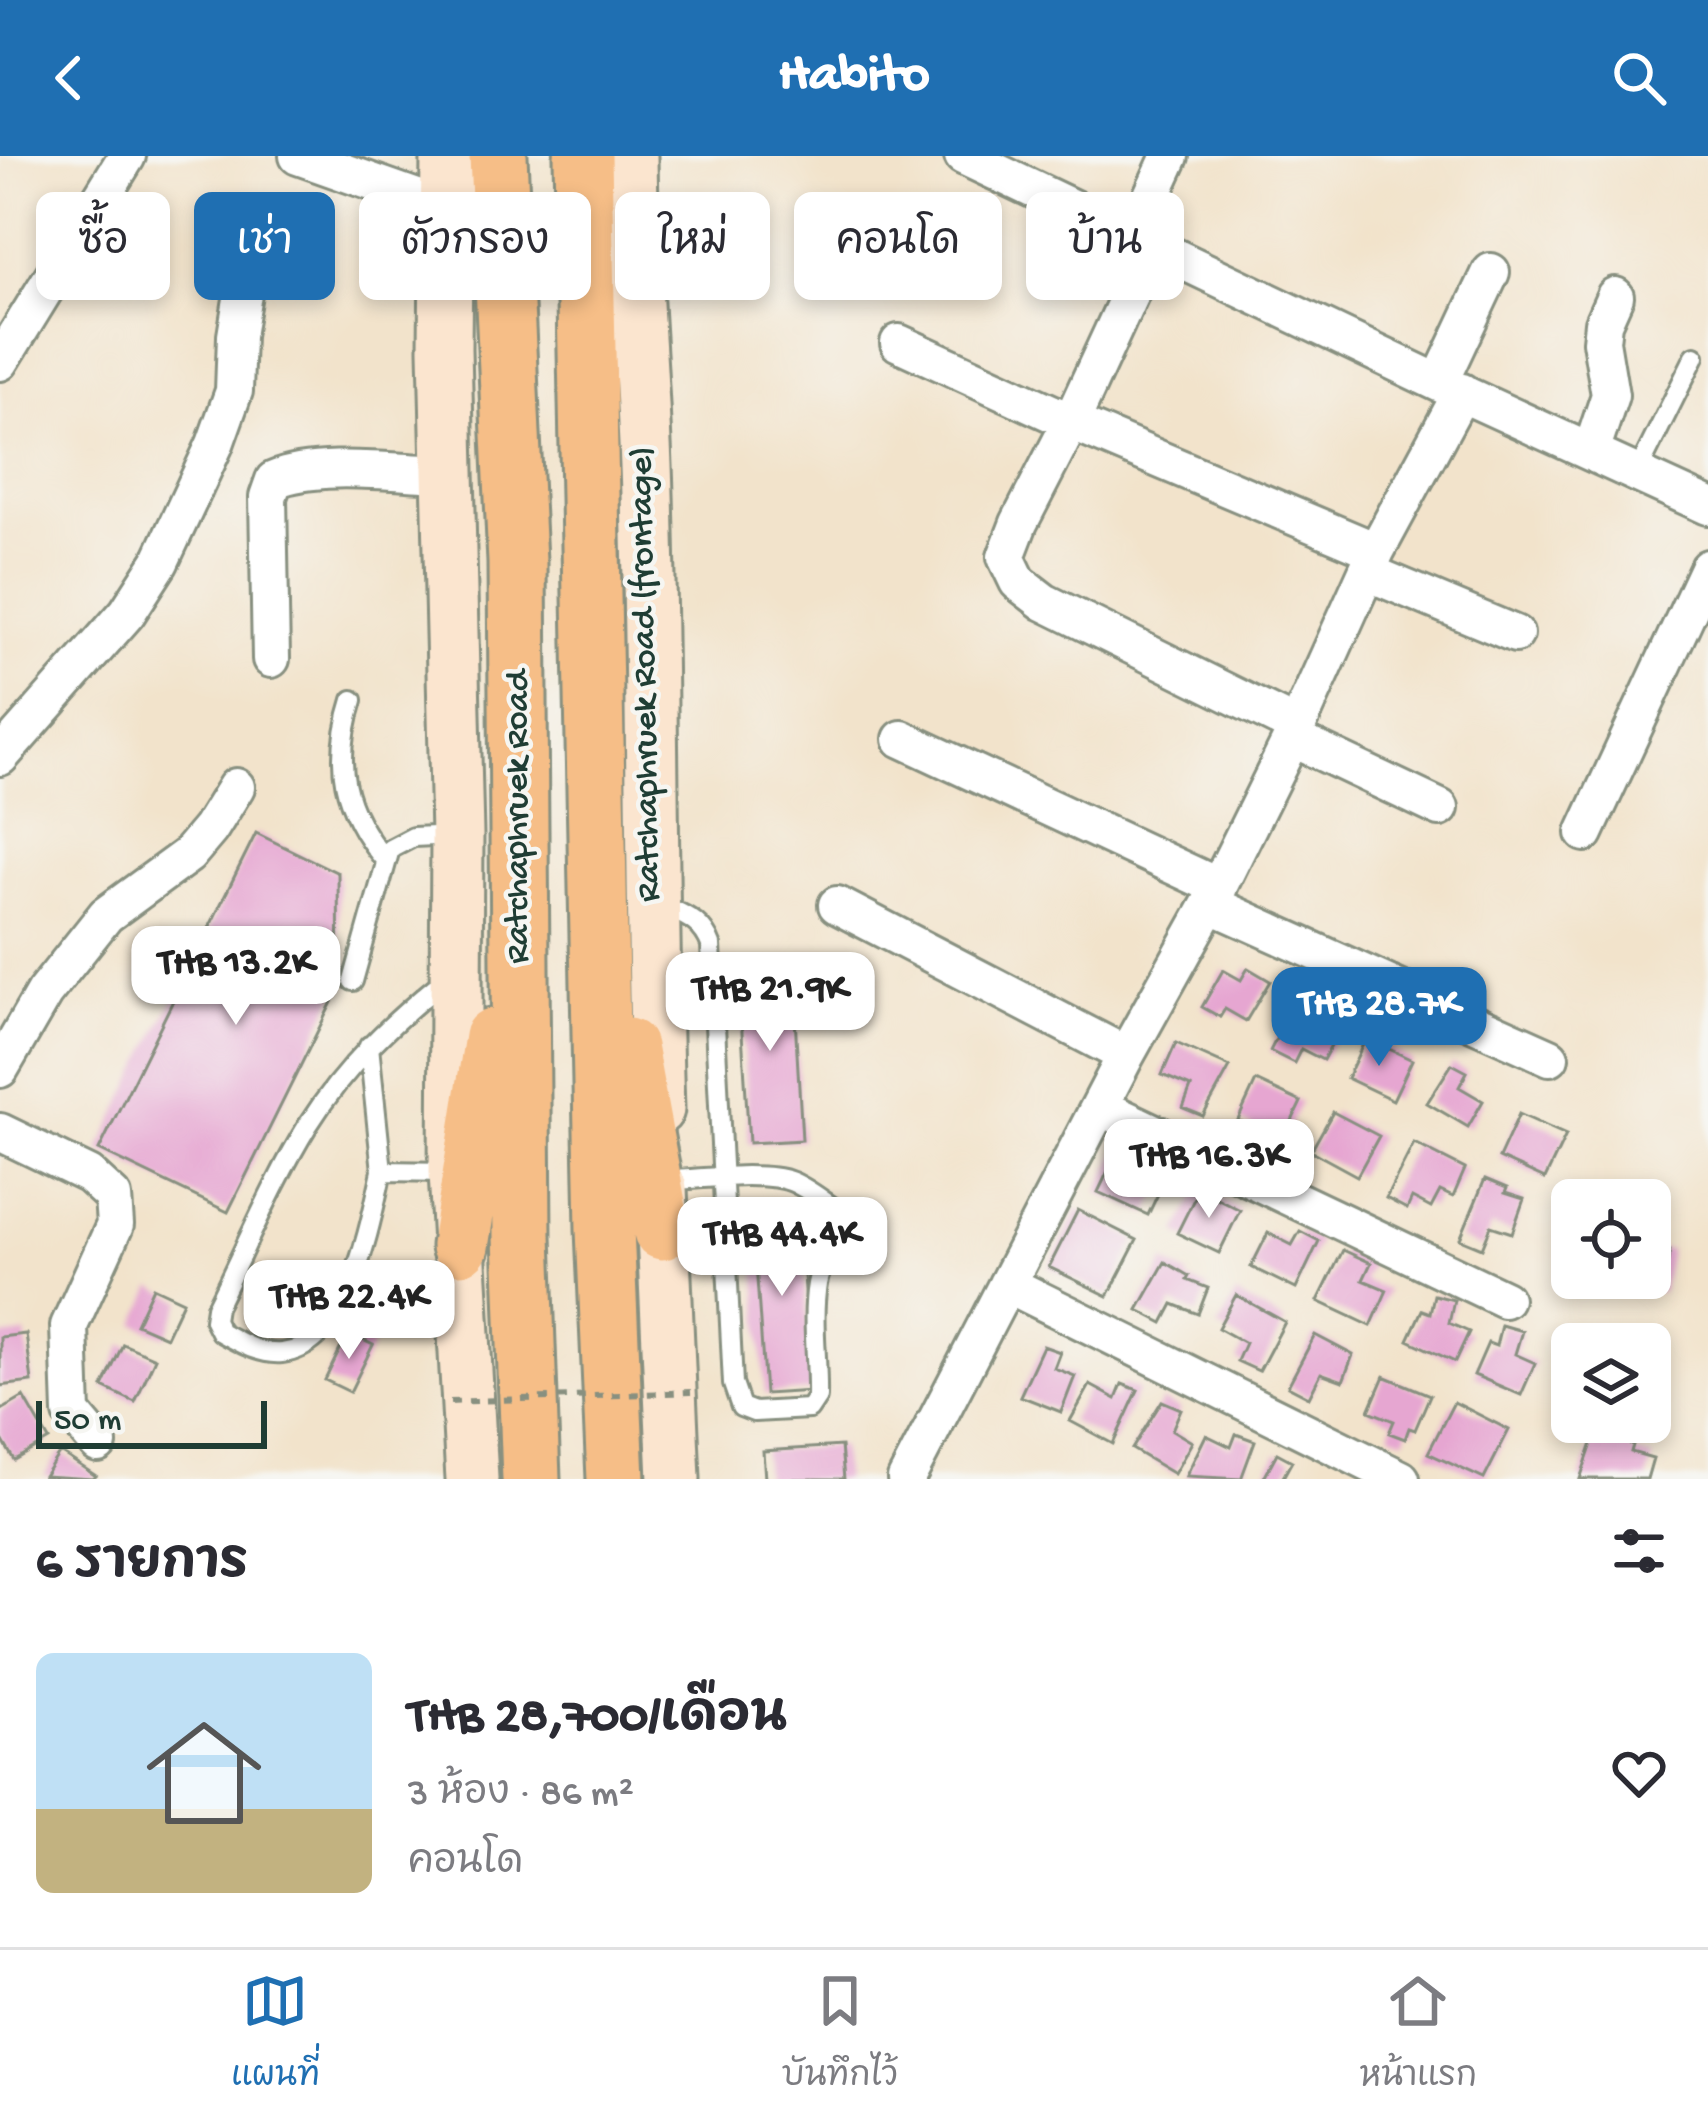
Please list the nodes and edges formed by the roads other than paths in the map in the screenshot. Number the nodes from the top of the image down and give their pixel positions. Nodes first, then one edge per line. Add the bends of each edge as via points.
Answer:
1 (127, 156) edge
2 (298, 156) edge
3 (447, 156) edge
4 (498, 156) edge
5 (583, 156) edge
6 (631, 156) edge
7 (662, 156) edge
8 (962, 156) edge
9 (1170, 156) edge
10 (418, 177) edge
11 (1040, 192) edge
12 (1158, 192) edge
13 (1184, 260) edge
14 (1491, 272) dead end
15 (1615, 296) dead end
16 (242, 300) edge
17 (1119, 300) edge
18 (899, 343) dead end
19 (446, 349) junction
20 (1695, 356) dead end
21 (0, 362) edge
22 (1450, 387) junction
23 (1071, 422) junction
24 (1591, 452) junction
25 (1637, 473) junction
26 (448, 474) junction
27 (647, 493) junction
28 (1708, 506) edge
29 (1372, 562) junction
30 (1708, 568) edge
31 (1515, 634) dead end
32 (271, 659) dead end
33 (353, 700) dead end
34 (1294, 733) junction
35 (902, 739) dead end
36 (0, 757) edge
37 (236, 787) dead end
38 (1441, 808) dead end
39 (1586, 833) dead end
40 (457, 835) junction
41 (385, 860) junction
42 (597, 871) junction
43 (519, 873) junction
44 (1214, 896) junction
45 (651, 899) junction
46 (837, 905) dead end
47 (455, 972) junction
48 (353, 981) dead end
49 (369, 1046) junction
50 (1126, 1055) junction
51 (1550, 1057) dead end
52 (0, 1069) edge
53 (1100, 1107) junction
54 (0, 1132) edge
55 (382, 1171) junction
56 (455, 1172) junction
57 (722, 1178) junction
58 (661, 1206) junction
59 (460, 1246) junction
60 (1006, 1284) junction
61 (1504, 1299) dead end
62 (98, 1444) dead end
63 (904, 1473) edge
64 (472, 1479) edge
65 (531, 1479) edge
66 (616, 1479) edge
67 (674, 1479) edge
68 (1401, 1479) edge

1 - 21 street
2 - 10 street
3 - 19 main road
4 - 43 main road, Ratchaphruek Road via 517,562
5 - 42 main road, Ratchaphruek Road
6 - 27 main road, Ratchaphruek Road (frontage)
7 - 27 main road via 664,259
8 - 11 street
9 - 12 street
10 - 19 main road
13 - 22 street
14 - 22 street
15 - 24 street via 1601,340 1610,395
16 - 36 street via 234,391 160,562 127,613
17 - 23 street
18 - 23 street
19 - 26 main road
20 - 25 lane
22 - 24 street
22 - 29 street
23 - 29 street
23 - 34 street via 1006,557 1018,582
24 - 25 street
25 - 28 street
26 - 32 street via 316,472 274,480
26 - 40 main road
27 - 45 main road, Ratchaphruek Road (frontage)
29 - 31 street
29 - 34 street
30 - 39 street
33 - 41 lane via 341,771 366,836
34 - 38 street
34 - 44 street
35 - 44 street
37 - 52 street via 188,855 106,915 44,993
40 - 41 lane via 413,837
40 - 47 main road
41 - 48 lane
42 - 58 main road
42 - 66 main road, Ratchaphruek Road
43 - 59 main road
43 - 65 main road, Ratchaphruek Road
44 - 50 street
44 - 51 street
45 - 57 lane via 695,921 711,945
45 - 58 main road, Ratchaphruek Road (frontage)
46 - 50 street
47 - 49 lane
47 - 56 main road
49 - 55 lane
49 - 55 lane via 309,1124 216,1307 220,1332 285,1353 317,1337 350,1287
50 - 53 street
53 - 60 street
53 - 61 street
54 - 62 street via 89,1175 112,1197 116,1225 69,1326 72,1413
55 - 56 lane
56 - 59 main road
57 - 57 lane via 793,1181 840,1212 820,1265 817,1397 809,1409 754,1412 736,1395
57 - 58 lane
58 - 67 main road, Ratchaphruek Road (frontage)
59 - 64 main road
60 - 63 street
60 - 68 street

